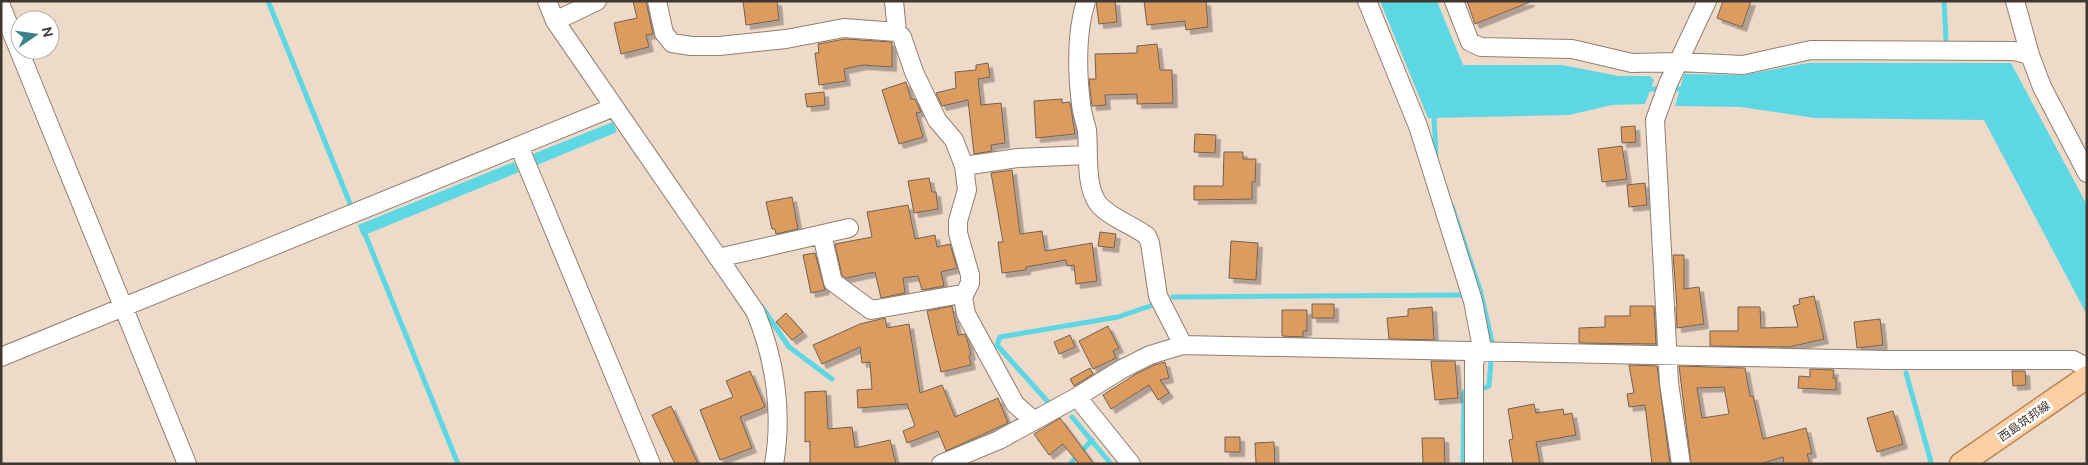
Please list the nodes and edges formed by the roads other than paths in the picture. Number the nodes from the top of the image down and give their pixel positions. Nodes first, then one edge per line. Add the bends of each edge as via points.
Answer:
1 (547, 1) edge
2 (597, 1) edge
3 (657, 1) edge
4 (894, 1) edge
5 (1086, 1) edge
6 (1367, 1) edge
7 (1454, 1) edge
8 (1707, 1) edge
9 (2015, 1) edge
10 (1, 6) edge
11 (556, 21) junction
12 (897, 32) junction
13 (2030, 55) junction
14 (1679, 62) junction
15 (614, 107) junction
16 (519, 146) junction
17 (1087, 155) junction
18 (964, 166) junction
19 (2087, 173) edge
20 (849, 228) dead end
21 (822, 235) junction
22 (718, 258) junction
23 (963, 297) junction
24 (123, 306) junction
25 (1183, 345) junction
26 (1478, 352) junction
27 (1668, 354) junction
28 (1, 357) edge
29 (2087, 367) edge
30 (2087, 377) edge
31 (1077, 397) junction
32 (1034, 421) junction
33 (187, 464) edge
34 (651, 464) edge
35 (774, 464) edge
36 (941, 464) edge
37 (1131, 464) edge
38 (1474, 464) edge
39 (1681, 464) edge
40 (1961, 464) edge

1 - 11 street
2 - 11 street
3 - 12 street via 664,33 672,43 691,46 776,40 844,28
4 - 12 street
5 - 17 street via 1080,32 1079,72
6 - 26 street via 1418,126 1464,266 1482,343
7 - 14 street via 1470,42 1481,47 1572,49 1632,63
8 - 14 street
9 - 13 street
10 - 24 street
11 - 15 street
12 - 18 street via 937,120 954,140
13 - 14 street via 2014,51 1811,50 1743,65
13 - 19 street via 2042,87
14 - 27 street via 1655,120
15 - 16 street
15 - 22 street
16 - 24 street
16 - 34 street
17 - 18 street via 1018,158
17 - 25 street via 1093,195 1098,204 1147,236 1158,296
18 - 23 street via 967,190 958,233 970,283
20 - 21 street
21 - 22 street
21 - 23 street via 833,282 871,310 956,295
22 - 35 street via 755,311 768,346 774,372 778,439
23 - 32 street via 966,314 1015,404
24 - 28 street
24 - 33 street
25 - 26 street
25 - 31 street via 1143,358
26 - 27 street
26 - 38 street via 1474,363
27 - 29 street via 1887,360 2073,360
27 - 39 street
30 - 40 main road, 西島筑邦線
31 - 32 street
31 - 37 street
32 - 36 street

